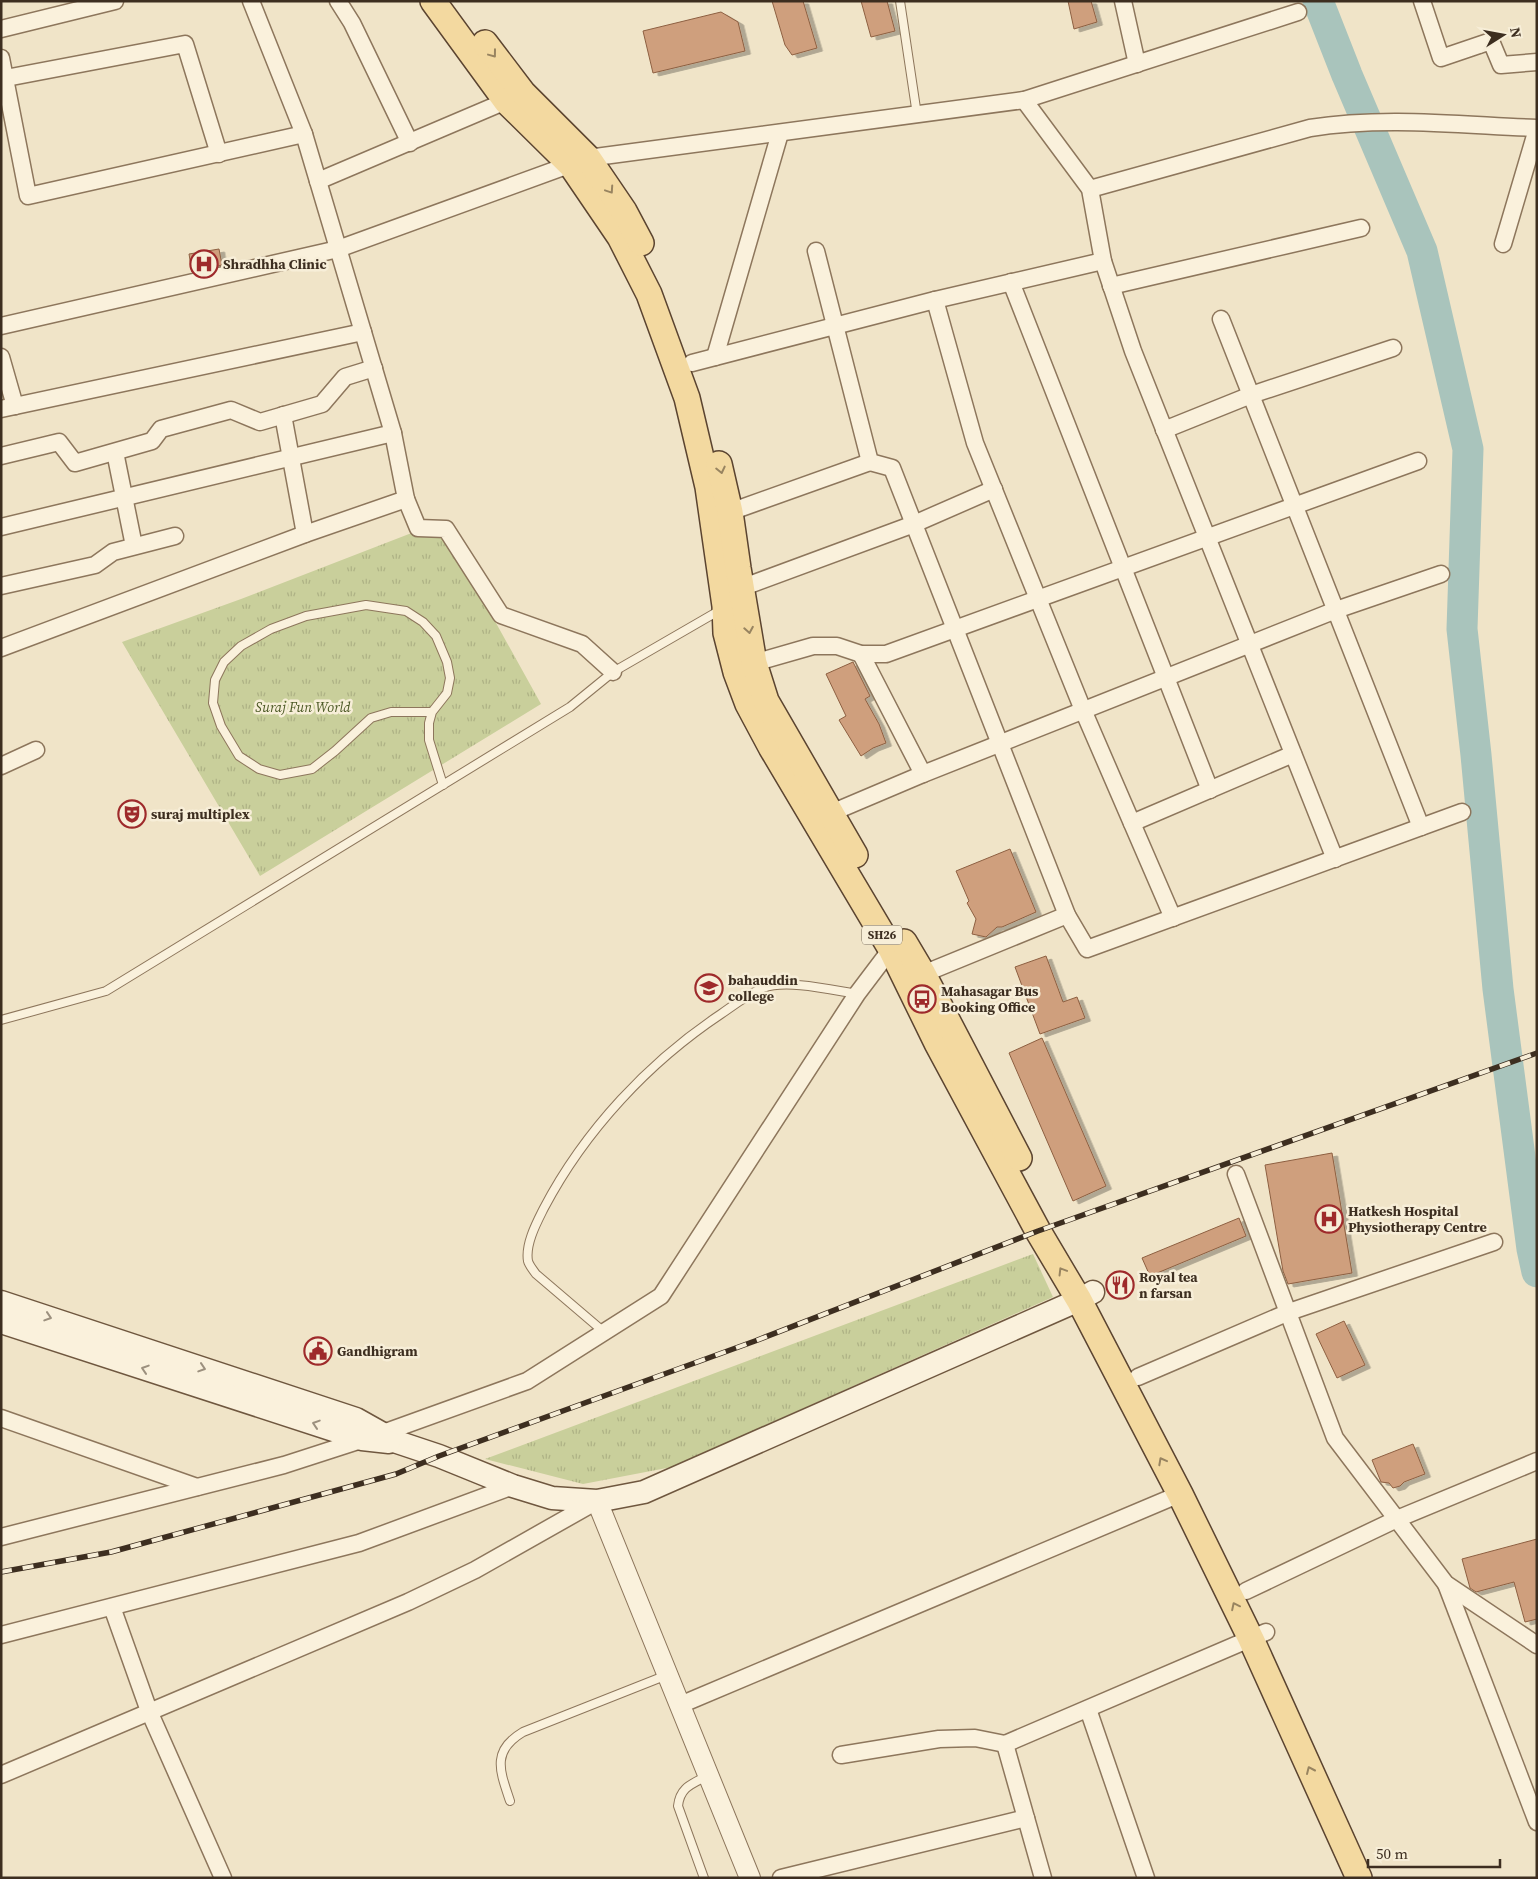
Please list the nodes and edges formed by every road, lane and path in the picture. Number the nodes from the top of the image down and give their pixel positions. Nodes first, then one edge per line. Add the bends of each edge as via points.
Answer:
1 (114, 1) edge
2 (251, 1) edge
3 (338, 1) edge
4 (433, 1) edge
5 (453, 1) edge
6 (900, 1) edge
7 (1123, 1) edge
8 (1422, 1) edge
9 (1298, 12) dead end
10 (1, 29) edge
11 (1, 58) edge
12 (1537, 62) edge
13 (1137, 64) junction
14 (3, 79) edge
15 (1024, 100) junction
16 (506, 101) junction
17 (917, 115) junction
18 (1537, 129) edge
19 (780, 133) junction
20 (304, 134) junction
21 (410, 143) junction
22 (219, 154) junction
23 (580, 162) junction
24 (318, 181) junction
25 (1090, 189) junction
26 (1361, 228) dead end
27 (1503, 244) dead end
28 (338, 249) junction
29 (816, 251) dead end
30 (1103, 261) junction
31 (1011, 282) junction
32 (1111, 286) junction
33 (935, 300) junction
34 (1222, 319) dead end
35 (1, 326) edge
36 (836, 327) junction
37 (363, 332) junction
38 (1393, 348) dead end
39 (1, 357) edge
40 (703, 360) junction
41 (374, 368) junction
42 (1251, 395) junction
43 (8, 407) edge
44 (283, 416) junction
45 (1164, 430) junction
46 (393, 433) junction
47 (115, 452) junction
48 (1, 456) edge
49 (291, 458) junction
50 (1418, 461) dead end
51 (870, 462) junction
52 (994, 489) junction
53 (124, 498) junction
54 (406, 499) junction
55 (1295, 506) junction
56 (730, 512) junction
57 (914, 524) junction
58 (1, 527) edge
59 (305, 534) junction
60 (174, 536) dead end
61 (1207, 538) junction
62 (134, 546) junction
63 (1123, 568) junction
64 (1441, 574) dead end
65 (1, 586) edge
66 (742, 588) junction
67 (1038, 598) junction
68 (726, 606) junction
69 (1336, 610) junction
70 (955, 629) junction
71 (1249, 645) junction
72 (1, 648) edge
73 (862, 654) junction
74 (754, 664) junction
75 (613, 672) junction
76 (1166, 678) junction
77 (1083, 710) junction
78 (432, 712) junction
79 (1000, 744) junction
80 (36, 750) dead end
81 (1293, 754) junction
82 (1, 766) edge
83 (923, 774) junction
84 (443, 785) junction
85 (1210, 790) junction
86 (1462, 812) dead end
87 (831, 813) junction
88 (1132, 823) junction
89 (1421, 827) junction
90 (1335, 858) junction
91 (1067, 915) junction
92 (1173, 918) junction
93 (890, 949) junction
94 (923, 974) junction
95 (857, 994) junction
96 (1, 1020) edge
97 (1236, 1174) dead end
98 (1494, 1242) dead end
99 (1086, 1296) junction
100 (1, 1302) edge
101 (1289, 1312) junction
102 (1, 1322) edge
103 (605, 1332) junction
104 (1138, 1377) junction
105 (1, 1418) edge
106 (381, 1438) junction
107 (1537, 1461) edge
108 (513, 1486) junction
109 (197, 1487) junction
110 (1180, 1494) junction
111 (597, 1501) junction
112 (1397, 1519) junction
113 (1, 1537) edge
114 (1446, 1584) junction
115 (1246, 1591) junction
116 (112, 1607) junction
117 (1, 1635) edge
118 (1258, 1635) junction
119 (1537, 1645) edge
120 (668, 1675) junction
121 (680, 1705) junction
122 (1088, 1709) junction
123 (150, 1712) junction
124 (1005, 1744) junction
125 (841, 1755) dead end
126 (1, 1775) edge
127 (709, 1775) junction
128 (510, 1801) dead end
129 (1026, 1818) junction
130 (1537, 1822) edge
131 (222, 1878) edge
132 (704, 1878) edge
133 (750, 1878) edge
134 (781, 1878) edge
135 (1043, 1878) edge
136 (1146, 1878) edge
137 (1360, 1878) edge
138 (1375, 1878) edge

1 - 10 street
2 - 20 street
3 - 21 street via 352,23
4 - 16 main road, SH26
5 -> 23 main road, SH26 via 523,94
6 - 17 lane
7 - 13 street
8 - 12 street via 1441,58 1490,41 1501,65
9 - 13 street
11 - 14 street
13 - 15 street
14 - 22 street via 185,44
14 - 22 street via 28,196
15 - 17 street
15 - 25 street
16 - 21 street
16 - 23 main road, SH26
17 - 19 street
18 - 25 street via 1397,122 1341,123 1310,128
18 - 27 street
19 - 23 street
19 - 40 street
20 - 22 street
20 - 24 street
21 - 24 street
23 - 28 street
23 -> 40 main road, SH26 via 624,211
23 - 68 main road, SH26 via 649,294 687,398 708,487
24 - 28 street
25 - 30 street
26 - 32 street
28 - 35 street
28 - 37 street
29 - 36 street
30 - 31 street
30 - 32 street
31 - 33 street
31 - 63 street
32 - 45 street
33 - 36 street
33 - 52 street via 975,443
34 - 42 street
36 - 40 street
36 - 51 street
37 - 41 street
37 - 43 street
38 - 42 street
39 - 43 street
40 -> 56 main road, SH26 via 711,426
41 - 44 street via 345,377 322,404
41 - 46 street
42 - 45 street
42 - 55 street
44 - 47 street via 260,422 231,410 161,429 152,441
44 - 49 street
45 - 61 street
46 - 49 street
46 - 54 street
47 - 48 street via 75,463 59,442
47 - 53 street
49 - 53 street
49 - 59 street
50 - 55 street
51 - 56 street
51 - 57 street via 892,468
52 - 57 street
52 - 67 street
53 - 58 street
53 - 62 street
54 - 59 street
54 - 75 street via 418,528 446,529 501,615 582,644
55 - 61 street
55 - 69 street
56 - 66 main road, SH26
57 - 66 street
57 - 70 street
59 - 72 street
60 - 62 street
61 - 63 street
61 - 71 street
62 - 65 street via 113,552 95,565
63 - 67 street
63 - 76 street
64 - 69 street
66 - 68 street
66 -> 74 main road, SH26
67 - 70 street
67 - 77 street
68 - 75 lane
68 - 93 main road, SH26 via 726,633 748,704
69 - 71 street
69 - 89 street
70 - 73 street via 886,654
70 - 79 street
71 - 76 street
71 - 81 street
73 - 74 street via 837,646 813,646
73 - 83 street
74 - 87 main road, SH26 via 766,701
75 - 84 lane via 570,707
76 - 77 street
76 - 85 street
77 - 79 street
77 - 88 street
78 - 78 lane via 390,712 371,718 312,769 280,775 259,769 239,756 213,703 215,680 224,662 241,646 271,629 306,616 346,608 386,607 406,611 436,636 450,678 447,693
78 - 84 lane via 428,723 429,740
79 - 83 street
79 - 91 street
80 - 82 street
81 - 85 street
81 - 90 street
83 - 87 street
84 - 96 lane via 106,991
85 - 88 street
86 - 89 street
87 - 94 main road, SH26
88 - 92 street
89 - 90 street
90 - 92 street
91 - 92 street via 1087,949
91 - 94 street
93 - 95 street
99 -> 93 main road, SH26 via 1038,1231
94 - 99 main road, SH26 via 1028,1175
95 - 103 street via 661,1296
95 - 103 lane via 791,985 764,988 692,1034 606,1116 557,1182 528,1246 528,1262 544,1283
97 - 101 street
98 - 101 street
99 - 104 main road, SH26
110 -> 99 main road, SH26
99 - 111 main road via 644,1492
100 -> 106 main road via 356,1419
101 - 104 street
101 - 112 street via 1335,1438
106 -> 102 main road
103 - 106 street via 527,1381
104 - 115 main road, SH26
105 - 109 street
106 - 108 main road via 439,1456
106 - 109 street
107 - 112 street
108 - 111 main road via 552,1498
108 - 116 street via 359,1543
109 - 113 street
118 -> 110 main road, SH26
110 - 121 street
111 - 120 street
111 - 123 street via 474,1570 408,1602
112 - 114 street
112 - 115 street
114 - 119 street
114 - 130 street
115 - 118 main road, SH26
116 - 117 street
116 - 123 street
118 - 122 street
137 -> 118 main road, SH26
118 - 138 main road, SH26 via 1329,1771
120 - 121 street
120 - 128 lane via 512,1739 503,1749 500,1761
121 - 127 street
122 - 124 street
122 - 136 street
123 - 126 street
123 - 131 street
124 - 125 street via 974,1738 939,1740
124 - 129 street
127 - 132 lane via 686,1788 679,1796 678,1806
127 - 133 street
129 - 134 street
129 - 135 street

